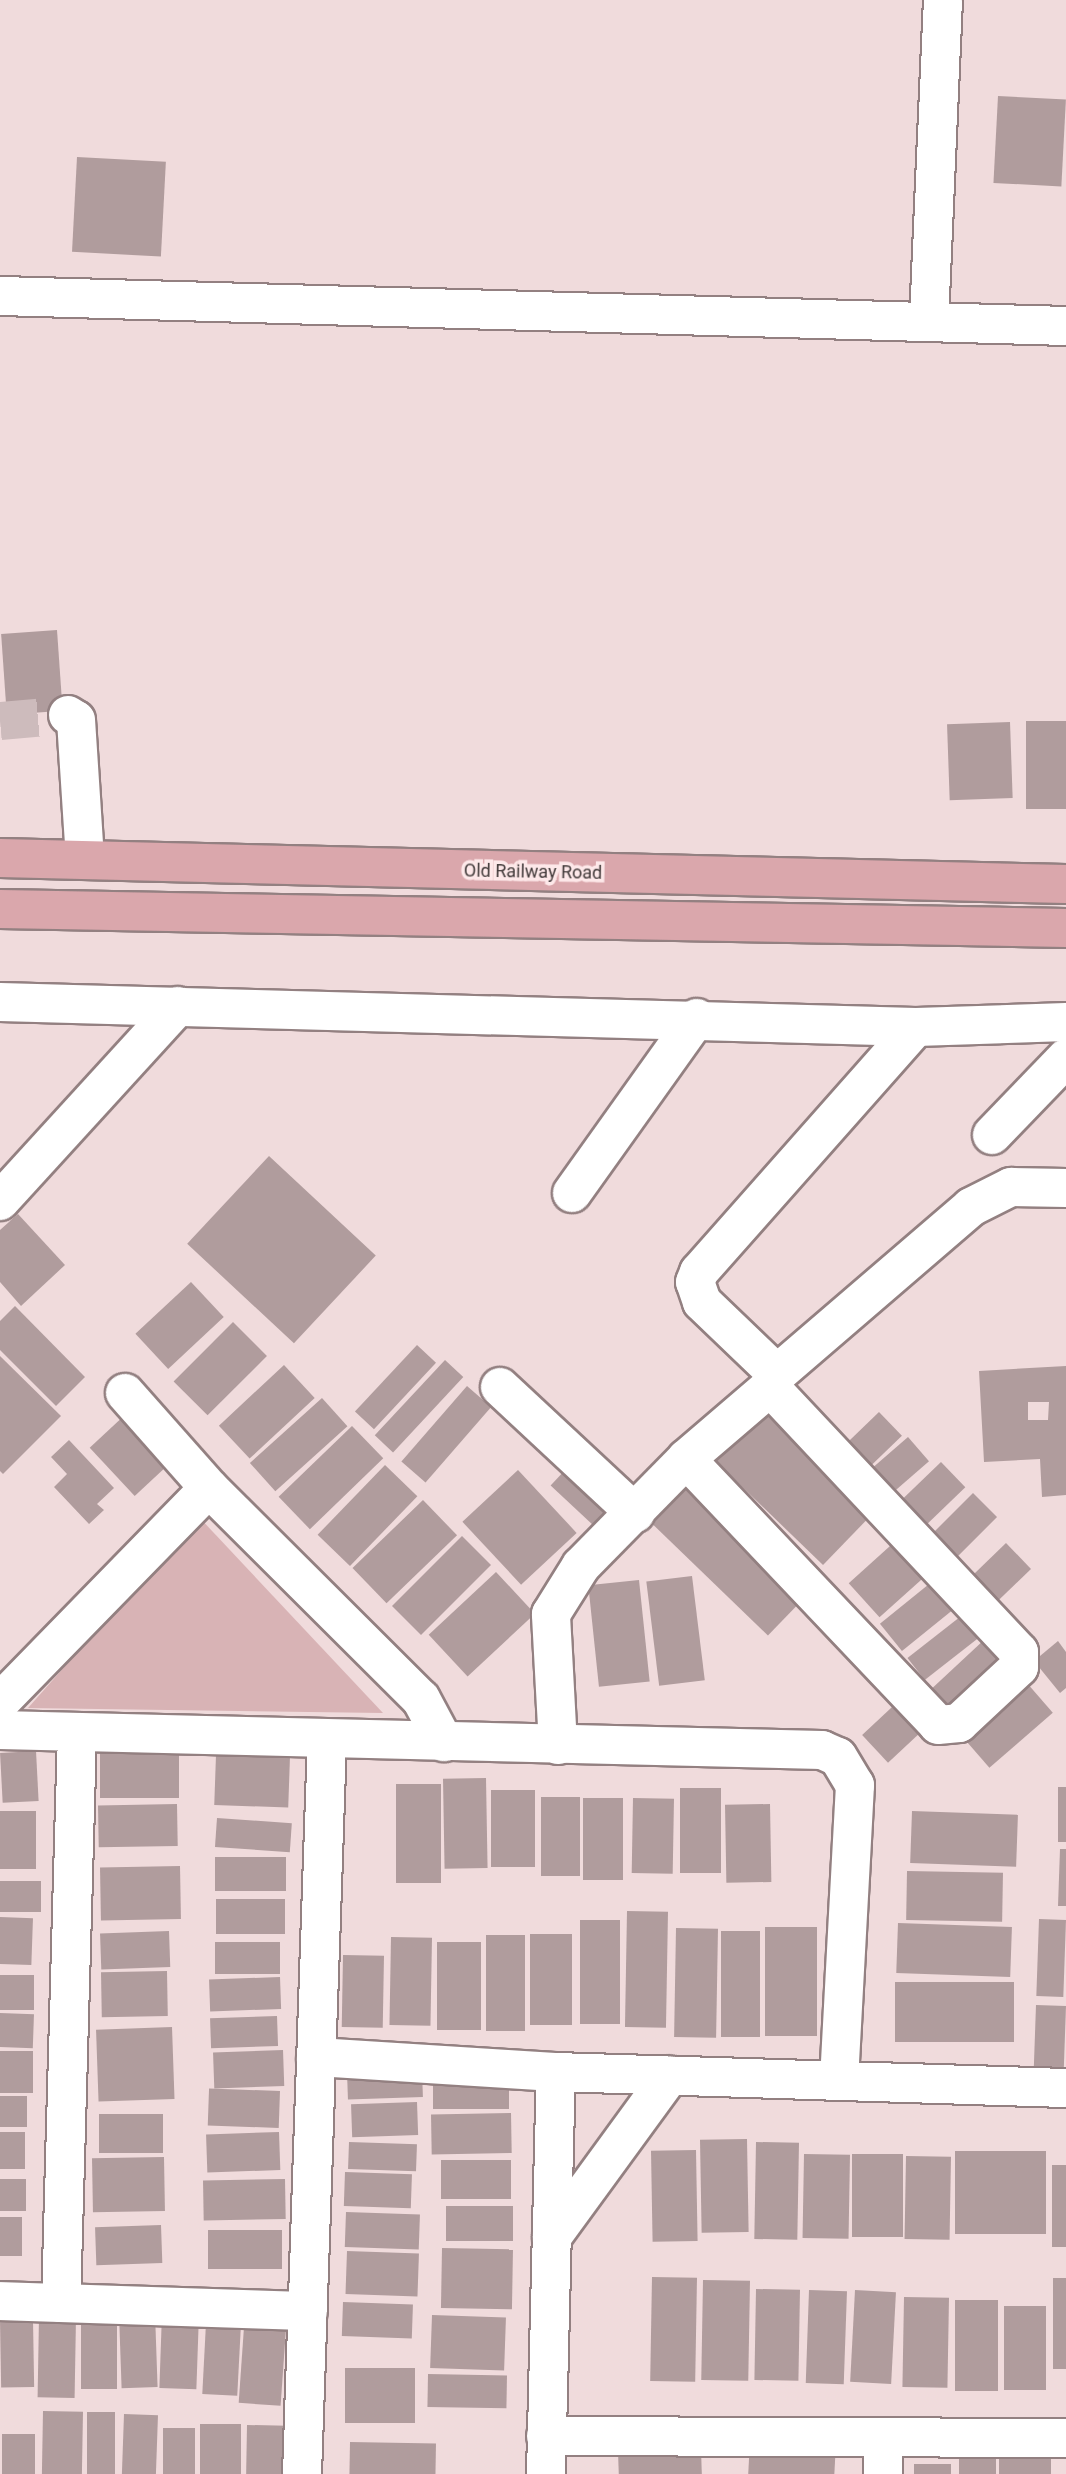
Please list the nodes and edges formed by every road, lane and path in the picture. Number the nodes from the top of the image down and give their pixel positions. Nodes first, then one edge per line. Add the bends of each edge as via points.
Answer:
1 (943, 0) edge
2 (0, 296) edge
3 (929, 320) junction
4 (1066, 326) edge
5 (68, 715) dead end
6 (0, 858) edge
7 (85, 860) junction
8 (1066, 884) edge
9 (0, 909) edge
10 (1066, 928) edge
11 (0, 1002) edge
12 (178, 1006) junction
13 (697, 1018) junction
14 (1066, 1022) edge
15 (916, 1027) junction
16 (1066, 1058) edge
17 (992, 1135) dead end
18 (1066, 1188) edge
19 (572, 1193) dead end
20 (0, 1201) edge
21 (774, 1381) junction
22 (500, 1387) dead end
23 (125, 1393) dead end
24 (686, 1459) junction
25 (209, 1488) junction
26 (635, 1513) junction
27 (0, 1702) edge
28 (0, 1730) edge
29 (77, 1732) junction
30 (327, 1739) junction
31 (444, 1742) junction
32 (558, 1745) junction
33 (316, 2057) junction
34 (556, 2072) junction
35 (670, 2075) junction
36 (839, 2080) junction
37 (1066, 2088) edge
38 (552, 2237) junction
39 (0, 2301) edge
40 (61, 2303) junction
41 (308, 2311) junction
42 (546, 2436) junction
43 (1066, 2438) edge
44 (883, 2456) edge
45 (302, 2474) edge
46 (546, 2474) edge

1 - 3 street
2 - 3 street
3 - 4 street
5 - 7 street via 76,720
6 - 7 main road, Old Railway Road
7 - 8 main road, Old Railway Road
9 - 10 main road
11 - 12 street
12 - 13 street
12 - 20 street
13 - 15 street
13 - 19 street
14 - 15 street
15 - 21 street via 699,1272 695,1282 702,1302
16 - 17 street
18 - 21 street via 1012,1187 971,1208
21 - 24 street
21 - 24 street via 1019,1652 1018,1667 959,1723 938,1725
22 - 26 street
23 - 25 street
24 - 26 street
25 - 27 street
25 - 31 street via 421,1699
26 - 32 street via 581,1566 551,1614
28 - 29 street
29 - 30 street
29 - 40 street
30 - 31 street
30 - 33 street
31 - 32 street
32 - 36 street via 822,1750 850,1770 855,1785
33 - 34 street
33 - 41 street
34 - 35 street
34 - 38 street
35 - 36 street
35 - 38 street via 599,2166
36 - 37 street
38 - 42 street
39 - 40 street
40 - 41 street
41 - 45 street
42 - 44 street
42 - 46 street
43 - 44 street

